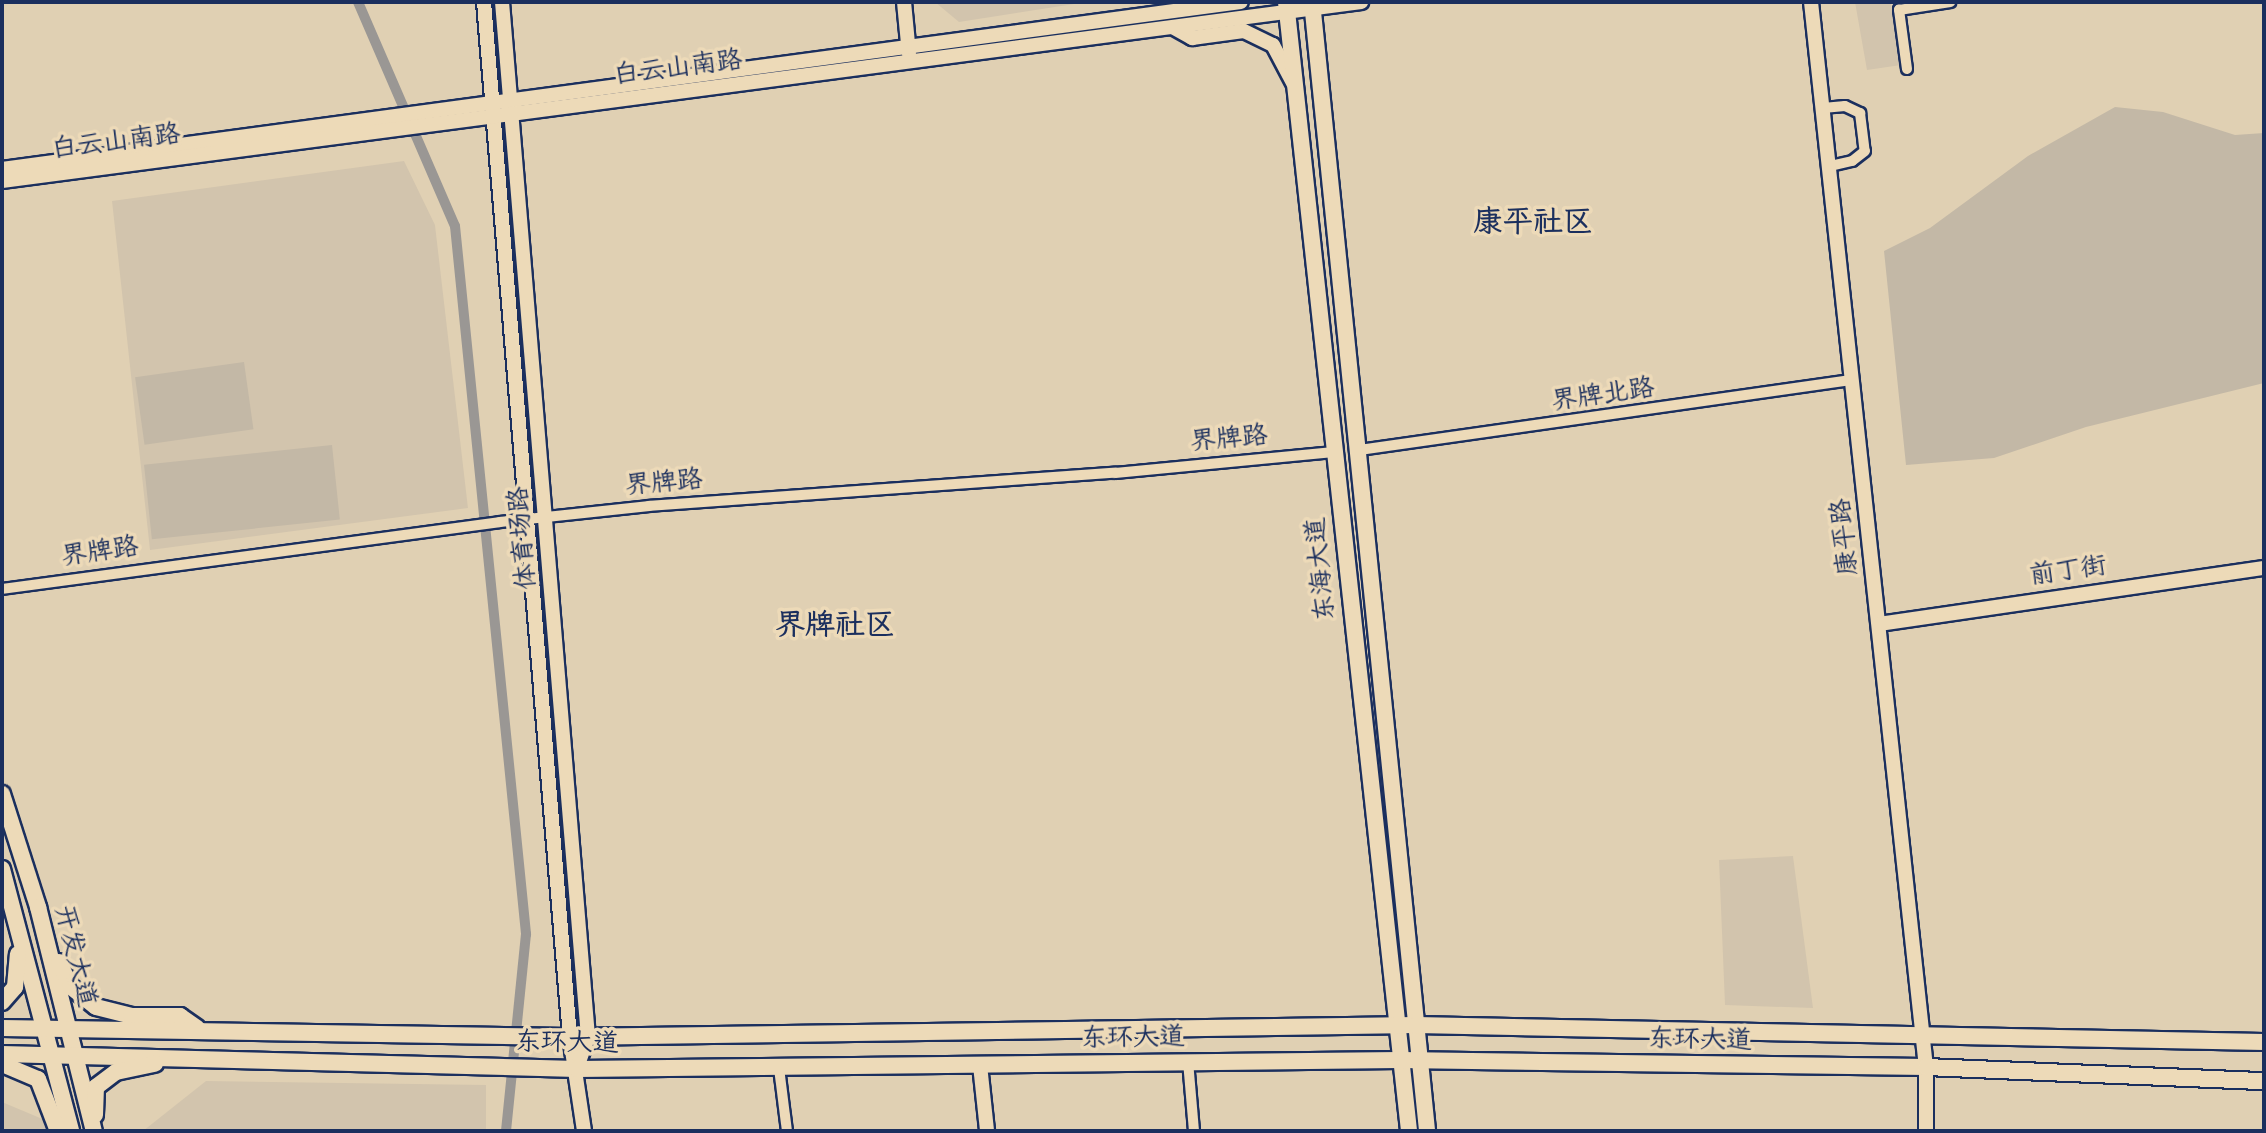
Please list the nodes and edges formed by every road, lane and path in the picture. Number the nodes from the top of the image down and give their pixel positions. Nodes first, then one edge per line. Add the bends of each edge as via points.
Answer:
1 (484, 2) edge
2 (502, 2) edge
3 (904, 2) edge
4 (1241, 2) edge
5 (1361, 2) edge
6 (1811, 2) edge
7 (1950, 2) edge
8 (1312, 5) edge
9 (1286, 7) edge
10 (1174, 28) junction
11 (908, 47) junction
12 (910, 62) junction
13 (1907, 69) dead end
14 (1295, 88) junction
15 (511, 108) junction
16 (1823, 108) junction
17 (494, 111) junction
18 (386, 125) junction
19 (1830, 166) junction
20 (2, 169) edge
21 (2, 181) edge
22 (1853, 380) junction
23 (1359, 450) junction
24 (1334, 452) junction
25 (547, 517) junction
26 (530, 519) junction
27 (2264, 568) edge
28 (2, 589) edge
29 (1879, 624) junction
30 (2, 794) edge
31 (2, 869) edge
32 (38, 907) junction
33 (15, 913) junction
34 (2, 1002) edge
35 (1395, 1026) junction
36 (1416, 1026) junction
37 (44, 1027) junction
38 (68, 1027) junction
39 (2, 1028) edge
40 (197, 1028) junction
41 (1923, 1034) junction
42 (570, 1037) junction
43 (589, 1037) junction
44 (2264, 1042) edge
45 (75, 1053) junction
46 (2, 1054) edge
47 (51, 1054) junction
48 (198, 1057) junction
49 (1400, 1060) junction
50 (1188, 1061) junction
51 (1420, 1061) junction
52 (2, 1064) edge
53 (980, 1065) junction
54 (1926, 1067) junction
55 (779, 1068) junction
56 (577, 1069) junction
57 (2264, 1081) edge
58 (58, 1131) edge
59 (71, 1131) edge
60 (94, 1131) edge
61 (584, 1131) edge
62 (787, 1131) edge
63 (987, 1131) edge
64 (1194, 1131) edge
65 (1409, 1131) edge
66 (1427, 1131) edge
67 (1926, 1131) edge

1 - 17 main road, 体育场路
2 - 15 main road, 体育场路
3 - 11 main road
4 - 11 main road, 白云山南路
5 - 8 main road, 白云山南路
6 - 16 main road, 康平路
7 - 13 street via 1899,10
8 - 9 main road, 白云山南路
8 - 23 main road, 东海大道
9 - 10 main road, 白云山南路
9 - 14 main road, 东海大道
10 - 12 main road, 白云山南路
10 - 14 main road via 1192,38 1244,31 1273,45
11 - 12 main road
11 - 15 main road, 白云山南路
12 - 15 main road, 白云山南路
14 - 24 main road, 东海大道
15 - 17 main road, 白云山南路
15 - 25 main road, 体育场路
16 - 19 main road, 康平路
16 - 19 street via 1845,106 1860,113 1865,151 1852,161
17 - 18 main road, 白云山南路
17 - 26 main road, 体育场路
18 - 20 main road, 白云山南路
18 - 21 main road, 白云山南路
19 - 22 main road, 康平路
22 - 23 street, 界牌北路
22 - 29 main road, 康平路
23 - 36 main road, 东海大道
24 - 25 street, 界牌路
24 - 35 main road, 东海大道
25 - 26 street, 界牌路
25 - 43 main road, 体育场路
26 - 28 street, 界牌路
26 - 42 main road, 体育场路
27 - 29 main road, 前丁街
29 - 41 main road, 康平路
30 - 32 main road, 开发大道
31 - 33 main road, 开发大道
32 - 38 main road, 开发大道
32 - 40 main road via 70,986 96,1007 131,1016 180,1016
33 - 34 main road via 19,970 15,987
33 - 37 main road, 开发大道
35 - 36 main road, 东环大道
35 - 43 main road, 东环大道
35 - 49 main road, 东海大道
36 - 41 main road, 东环大道
36 - 51 main road, 东海大道
37 - 38 main road, 东环大道
37 - 39 main road, 东环大道
37 - 47 main road, 开发大道
38 - 40 main road, 东环大道
38 - 45 main road, 开发大道
40 - 42 main road, 东环大道
41 - 44 main road, 东环大道
41 - 54 main road, 康平路
42 - 43 main road, 东环大道
42 - 56 main road, 体育场路
43 - 56 main road, 体育场路
45 - 47 main road, 东环大道
45 - 48 main road, 东环大道
45 - 60 main road, 开发大道
46 - 47 main road, 东环大道
47 - 59 main road, 开发大道
48 - 56 main road, 东环大道
48 - 60 main road via 192,1063 140,1065 116,1072 96,1087
49 - 50 main road, 东环大道
49 - 51 main road, 东环大道
49 - 65 main road, 东海大道
50 - 53 main road, 东环大道
50 - 64 street
51 - 54 main road, 东环大道
51 - 66 main road, 东海大道
52 - 58 main road via 38,1079
53 - 55 main road, 东环大道
53 - 63 main road
54 - 57 main road, 东环大道
54 - 67 main road, 康平路
55 - 56 main road, 东环大道
55 - 62 street
56 - 61 main road, 体育场路

